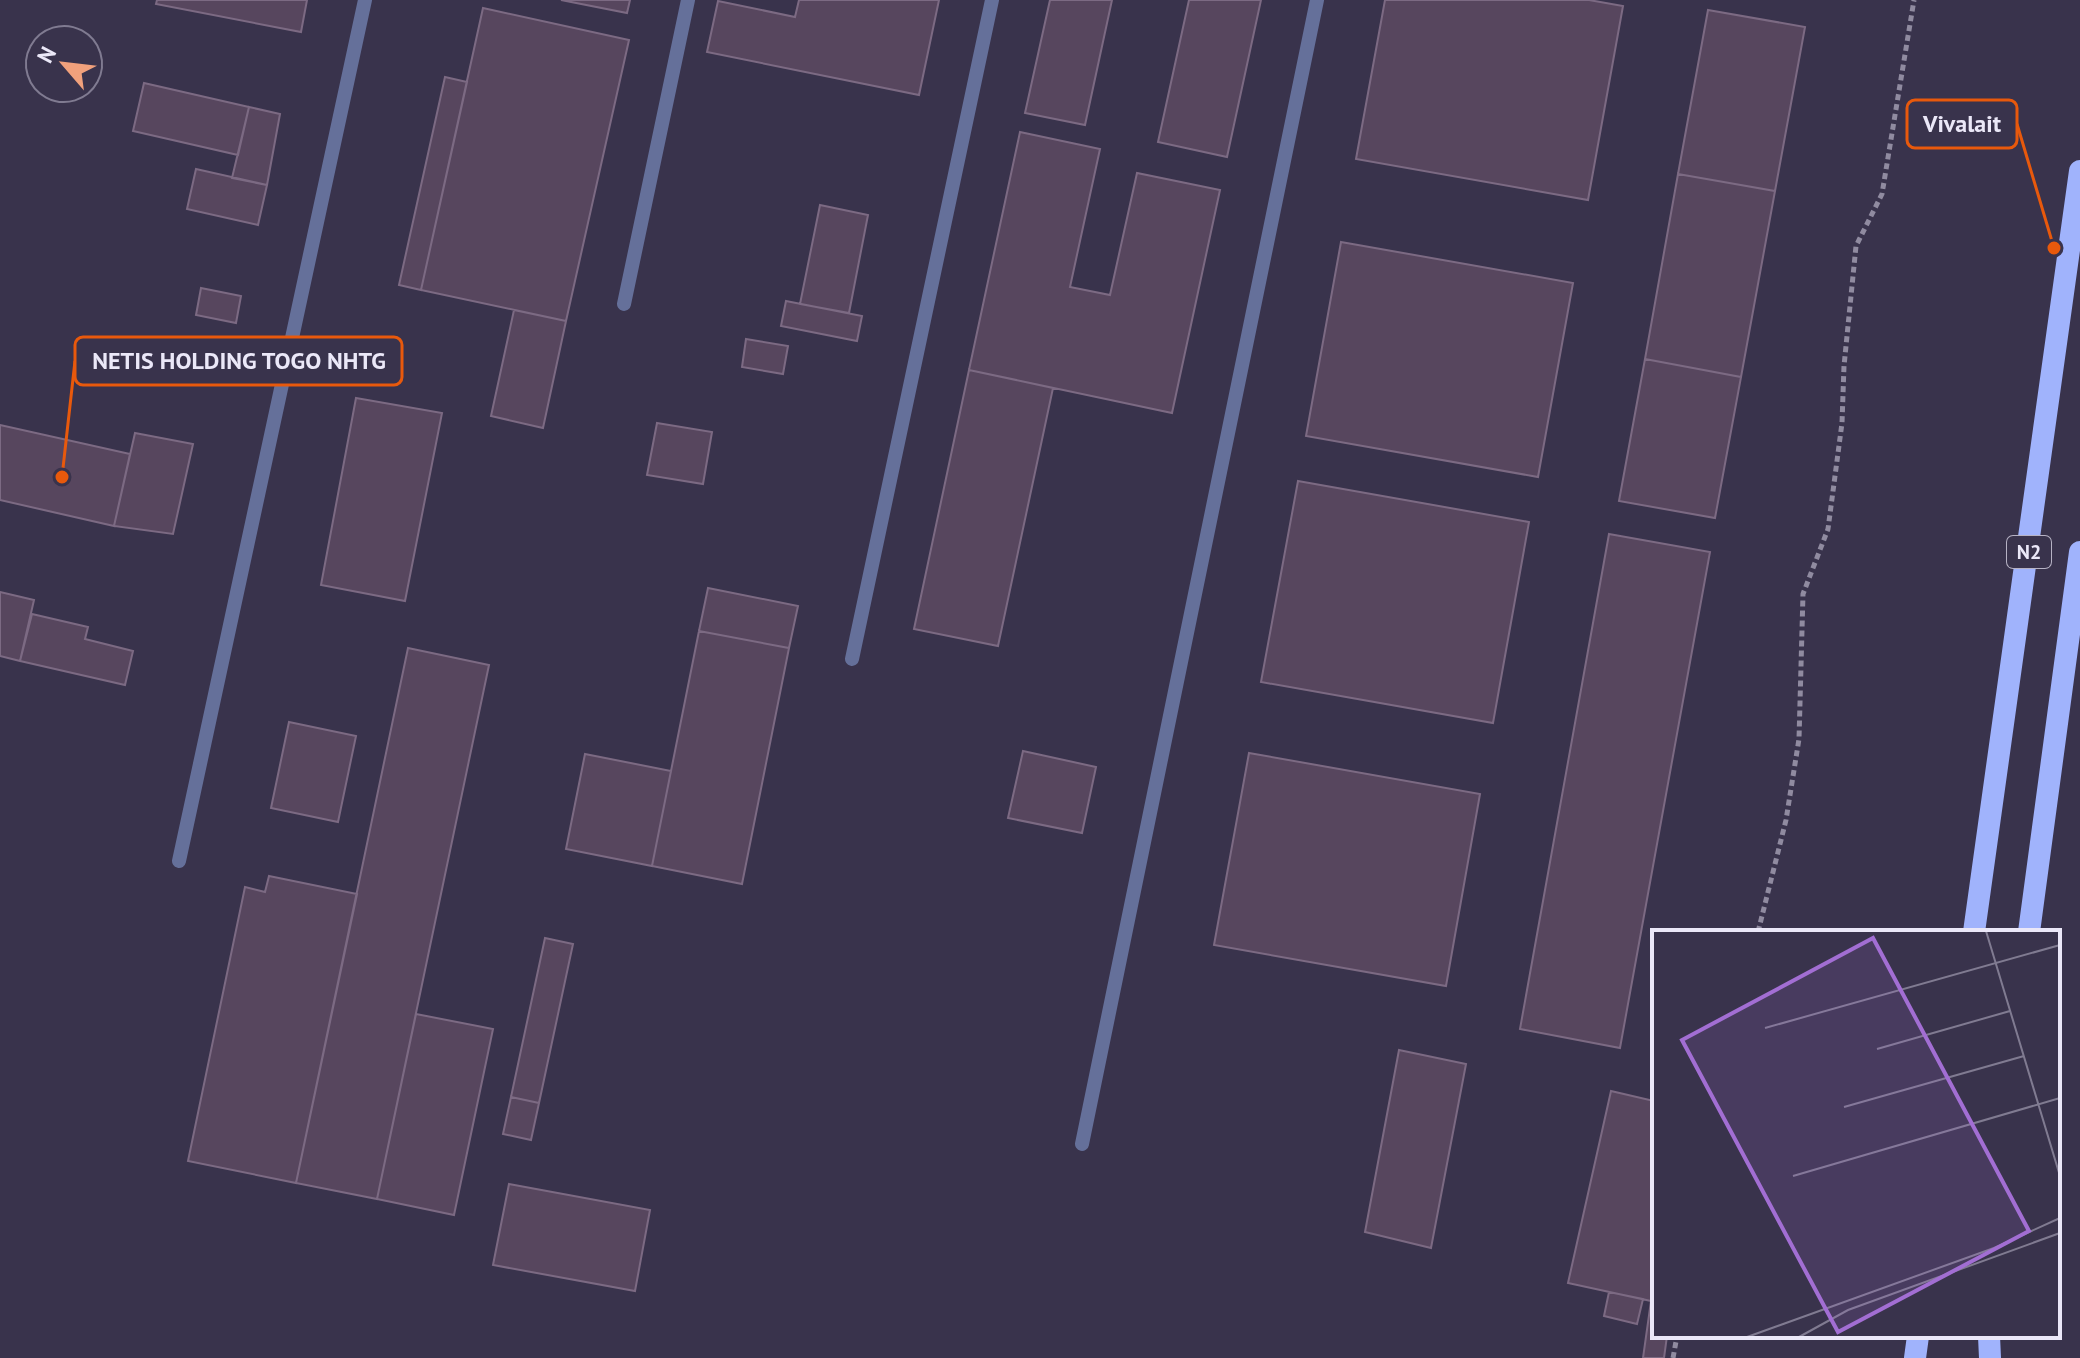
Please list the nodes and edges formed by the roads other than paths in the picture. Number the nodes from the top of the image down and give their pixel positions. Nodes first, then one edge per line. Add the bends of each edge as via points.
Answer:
1 (365, 0) edge
2 (688, 0) edge
3 (992, 0) edge
4 (1317, 0) edge
5 (2080, 171) edge
6 (624, 304) dead end
7 (2080, 552) edge
8 (852, 659) dead end
9 (179, 861) dead end
10 (1974, 930) edge
11 (2029, 930) edge
12 (1082, 1144) dead end
13 (1918, 1338) edge
14 (1989, 1338) edge
15 (1915, 1358) edge
16 (1990, 1358) edge

1 - 9 lane
2 - 6 lane
3 - 8 lane
4 - 12 lane
5 - 10 highway, N2
7 - 11 highway, N2
13 - 15 highway
14 - 16 highway

